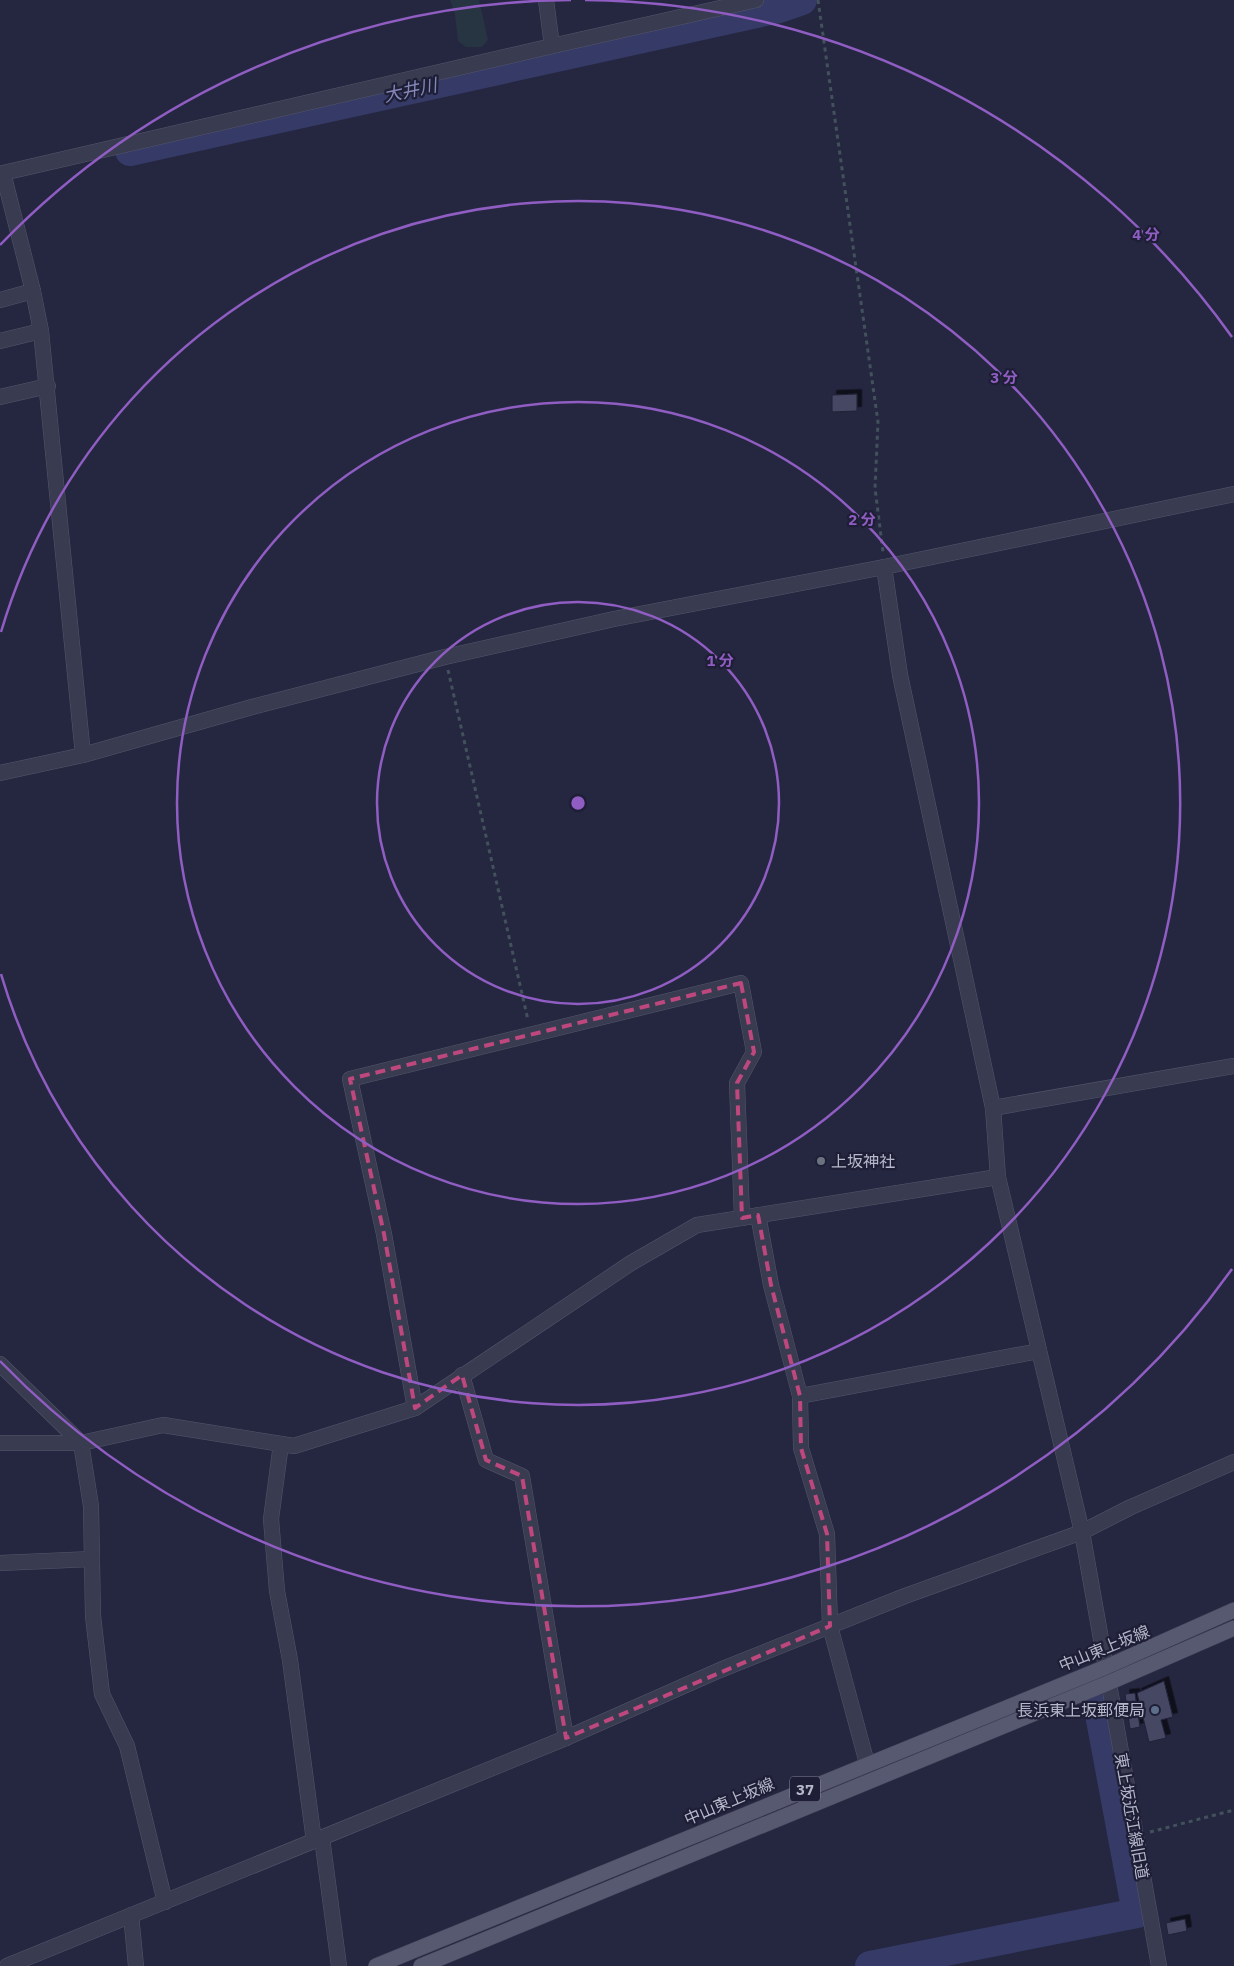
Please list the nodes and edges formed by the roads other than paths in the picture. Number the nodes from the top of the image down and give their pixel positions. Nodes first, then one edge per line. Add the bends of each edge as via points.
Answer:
1 (546, 0) edge
2 (756, 0) edge
3 (552, 46) junction
4 (1, 174) edge
5 (33, 291) junction
6 (0, 300) edge
7 (41, 332) junction
8 (0, 341) edge
9 (48, 386) junction
10 (0, 396) edge
11 (1234, 494) edge
12 (884, 567) junction
13 (84, 755) junction
14 (0, 773) edge
15 (1234, 1066) edge
16 (993, 1108) junction
17 (998, 1177) junction
18 (758, 1216) junction
19 (742, 1218) junction
20 (1039, 1351) junction
21 (0, 1364) edge
22 (462, 1375) junction
23 (800, 1396) junction
24 (415, 1408) junction
25 (0, 1443) edge
26 (81, 1443) junction
27 (280, 1444) junction
28 (1234, 1462) edge
29 (1082, 1532) junction
30 (92, 1559) junction
31 (0, 1563) edge
32 (1234, 1610) edge
33 (830, 1626) junction
34 (1234, 1628) edge
35 (1106, 1667) junction
36 (1108, 1683) junction
37 (566, 1738) junction
38 (867, 1763) junction
39 (872, 1780) junction
40 (318, 1839) junction
41 (165, 1902) junction
42 (131, 1915) junction
43 (34, 1961) edge
44 (7, 1966) edge
45 (136, 1966) edge
46 (339, 1966) edge
47 (376, 1966) edge
48 (421, 1966) edge
49 (1159, 1966) edge

1 - 3 street
2 - 3 street
3 - 4 street
4 - 5 street
5 - 6 street
5 - 7 street
7 - 8 street
7 - 9 street
9 - 10 street
9 - 13 street
11 - 12 street
12 - 13 street via 614,619 445,657
12 - 16 street, 東上坂近江線旧道 via 900,675
13 - 14 street
15 - 16 street
16 - 17 street, 東上坂近江線旧道
17 - 18 street
17 - 20 street, 東上坂近江線旧道
18 - 19 street
18 - 23 street via 770,1285
19 - 22 street via 697,1225 688,1230 631,1263
19 - 24 street via 737,1083 754,1052 741,983 350,1079 384,1234
20 - 23 street
20 - 29 street, 東上坂近江線旧道
21 - 26 street
22 - 24 street
22 - 37 street via 486,1460 522,1476
23 - 33 street via 801,1448 828,1534
24 - 27 street via 294,1446
25 - 26 street
26 - 27 street via 162,1425
26 - 30 street via 91,1506
27 - 40 street via 272,1528 277,1591
28 - 29 street
29 - 33 street
29 - 35 street, 東上坂近江線旧道
30 - 31 street
30 - 41 street via 93,1616 102,1694 127,1746
32 - 35 main road, 中山東上坂線 / 37
33 - 37 street
33 - 38 street
34 - 36 main road, 中山東上坂線 / 37
35 - 36 street, 東上坂近江線旧道
35 - 38 main road, 中山東上坂線 / 37
36 - 39 main road, 中山東上坂線 / 37
36 - 49 street, 東上坂近江線旧道
37 - 40 street
38 - 39 street
38 - 47 main road, 中山東上坂線 / 37
39 - 48 main road, 中山東上坂線 / 37
40 - 41 street
40 - 46 street
41 - 42 street
42 - 43 street
42 - 45 street
43 - 44 street

